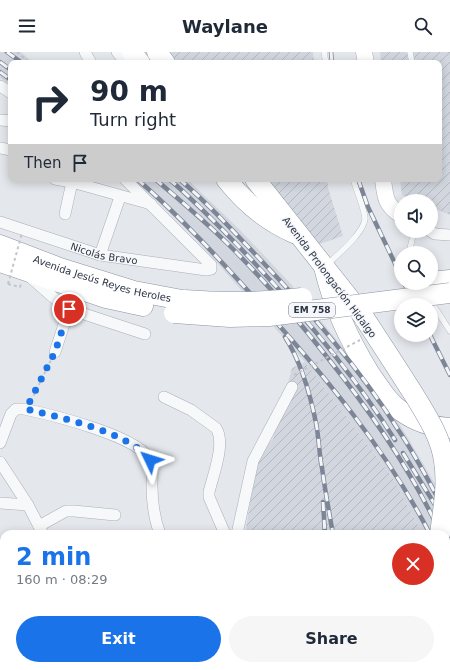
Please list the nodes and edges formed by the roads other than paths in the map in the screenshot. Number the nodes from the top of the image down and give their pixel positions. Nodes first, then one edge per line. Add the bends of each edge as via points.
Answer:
1 (72, 182) joint
2 (128, 182) edge
3 (228, 182) edge
4 (257, 182) edge
5 (354, 182) edge
6 (383, 182) edge
7 (120, 196) junction
8 (151, 204) junction
9 (394, 210) edge
10 (65, 214) dead end
11 (0, 222) edge
12 (297, 234) junction
13 (438, 234) edge
14 (450, 235) edge
15 (0, 245) edge
16 (100, 255) junction
17 (0, 262) edge
18 (324, 267) junction
19 (22, 279) junction
20 (444, 284) edge
21 (394, 287) edge
22 (424, 290) edge
23 (178, 306) junction
24 (69, 309) junction
25 (450, 331) edge
26 (145, 334) dead end
27 (55, 352) road end
28 (292, 387) dead end
29 (164, 397) dead end
30 (445, 428) edge
31 (0, 443) edge
32 (450, 447) edge
33 (0, 462) edge
34 (0, 503) edge
35 (28, 505) junction
36 (115, 515) dead end
37 (41, 530) edge
38 (159, 530) edge
39 (224, 530) edge
40 (238, 530) edge
41 (440, 530) edge

1 - 7 street
1 - 10 street
2 - 8 street
3 - 12 highway via 243,200 262,216
4 - 12 highway, Avenida Prolongación Hidalgo
5 - 18 lane via 365,218 363,225 354,238
6 - 9 street via 386,199
7 - 8 street
7 - 16 street
8 - 16 street, Nicolás Bravo via 211,265 211,269
11 - 16 street, Nicolás Bravo
12 - 18 highway, Avenida Prolongación Hidalgo
13 - 14 street
15 - 23 highway, Avenida Jesús Reyes Heroles / EM 758 via 60,268
17 - 19 highway, Avenida Jesús Reyes Heroles / EM 758
18 - 30 highway via 342,324 381,390 408,416 423,423
18 - 41 highway, Avenida Prolongación Hidalgo, bridge via 365,319 430,421 440,444 446,479
19 - 23 highway, Avenida Jesús Reyes Heroles / EM 758 via 106,298
19 - 24 street via 35,282
20 - 23 highway, Avenida Jesús Reyes Heroles / EM 758, bridge via 269,316 210,316
21 - 23 highway, Avenida Jesús Reyes Heroles / EM 758, bridge via 285,300
22 - 25 lane
24 - 26 street
24 - 27 street
28 - 40 street via 253,460
29 - 39 street via 191,410 219,432 218,454 209,497
30 - 32 street
31 - 38 street via 11,414 16,409 102,430 126,442 146,454 150,460 153,512
33 - 35 street
34 - 35 street
35 - 37 street
36 - 37 street via 66,512

